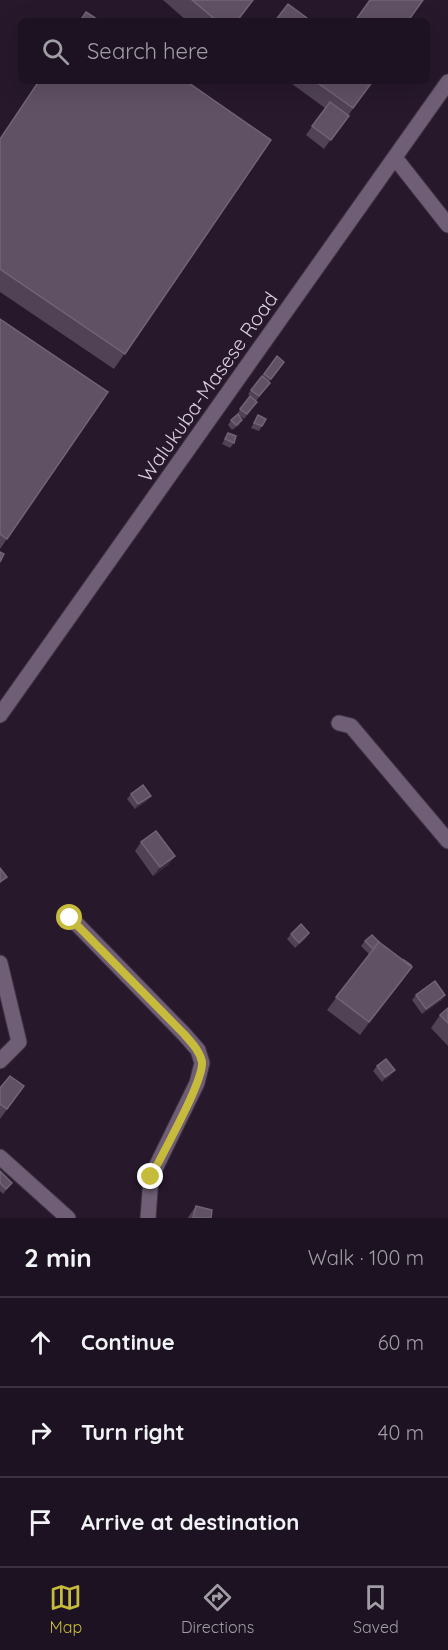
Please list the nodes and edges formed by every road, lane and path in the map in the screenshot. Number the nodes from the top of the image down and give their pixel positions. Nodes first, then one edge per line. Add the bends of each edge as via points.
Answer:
1 (448, 82) edge
2 (396, 159) junction
3 (448, 225) edge
4 (0, 715) edge
5 (339, 723) dead end
6 (448, 841) edge
7 (70, 918) dead end
8 (0, 963) edge
9 (0, 1061) edge
10 (0, 1157) edge
11 (68, 1218) edge
12 (148, 1218) edge

1 - 2 street, Walukuba-Masese Road
2 - 3 street
2 - 4 street, Walukuba-Masese Road
5 - 6 street via 351,726
7 - 12 street via 169,1018 198,1050 202,1063 197,1083 151,1177
8 - 9 street via 19,1042
10 - 11 street

